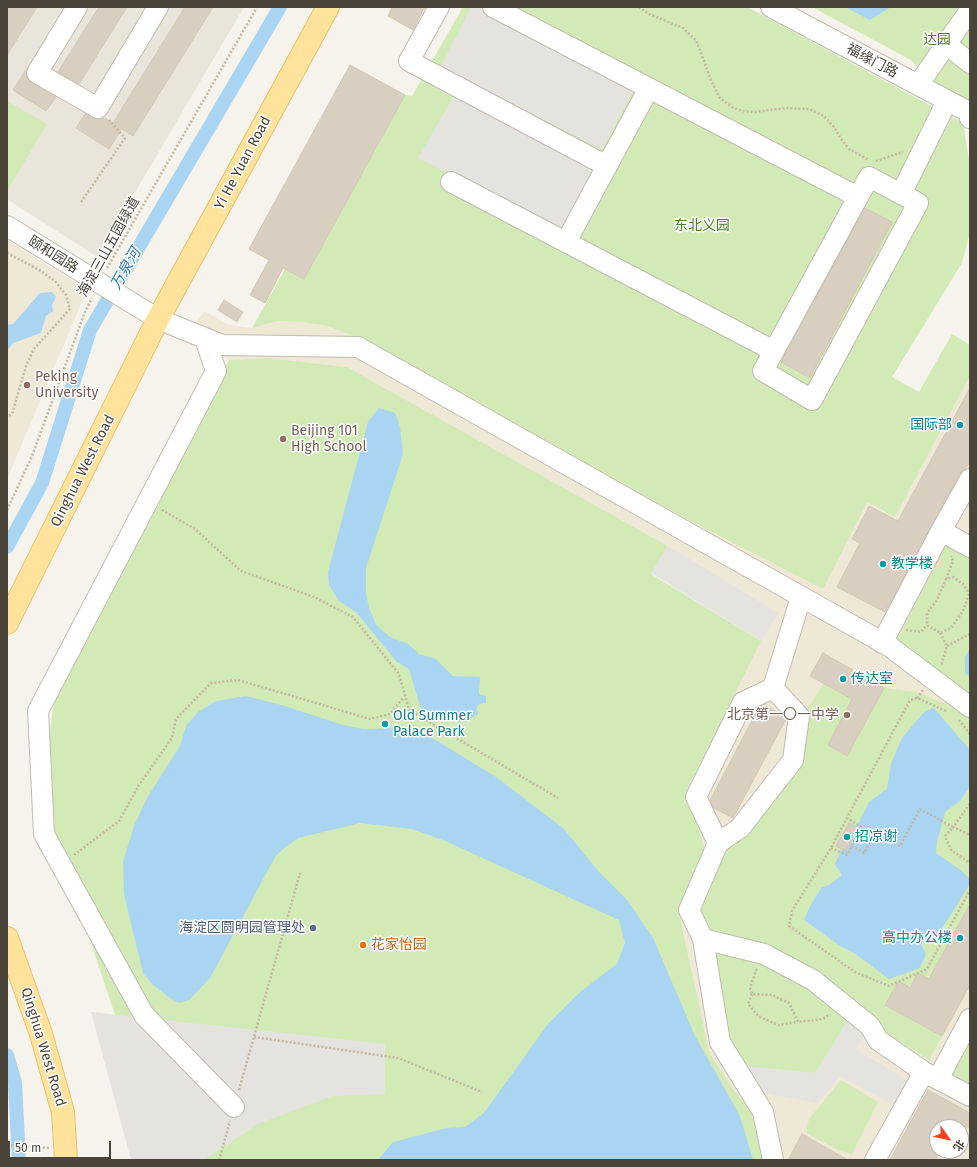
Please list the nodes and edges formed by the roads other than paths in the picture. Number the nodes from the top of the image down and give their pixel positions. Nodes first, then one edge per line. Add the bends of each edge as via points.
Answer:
1 (77, 7) edge
2 (158, 7) edge
3 (328, 7) edge
4 (439, 7) edge
5 (493, 7) edge
6 (771, 7) edge
7 (970, 10) edge
8 (946, 44) junction
9 (970, 63) edge
10 (918, 85) junction
11 (649, 88) junction
12 (947, 101) junction
13 (970, 118) edge
14 (607, 166) junction
15 (451, 182) dead end
16 (901, 194) junction
17 (858, 197) junction
18 (7, 226) edge
19 (566, 242) junction
20 (158, 319) junction
21 (206, 338) junction
22 (774, 351) junction
23 (970, 479) edge
24 (938, 537) junction
25 (970, 547) edge
26 (802, 597) junction
27 (7, 623) edge
28 (882, 643) junction
29 (773, 688) junction
30 (964, 713) edge
31 (718, 843) junction
32 (7, 938) edge
33 (703, 939) junction
34 (970, 1019) edge
35 (931, 1075) junction
36 (970, 1096) edge
37 (234, 1107) road end
38 (58, 1154) edge
39 (773, 1160) edge
40 (875, 1160) edge

1 - 2 street via 37,73 98,108
3 - 20 main road, Yi He Yuan Road
4 - 14 street via 409,61
5 - 11 street
6 - 10 street, 福缘门路
7 - 8 street
8 - 9 street
8 - 10 street
10 - 12 street, 福缘门路
11 - 14 street
11 - 17 street
12 - 13 street, 福缘门路 via 969,112
12 - 16 street
14 - 19 street
15 - 19 street
16 - 17 street via 869,177
16 - 22 street via 918,203 812,400 763,371
17 - 22 street
18 - 20 street, 颐和园路
19 - 22 street
20 - 21 street
20 - 27 main road, Qinghua West Road
21 - 26 street via 222,345 358,347
21 - 37 street via 216,371 38,710 44,834 144,1015
23 - 24 street
24 - 25 street
24 - 28 street
26 - 28 street
26 - 29 street
28 - 30 street via 932,678
29 - 31 street via 743,702 696,797
29 - 31 street via 799,716 793,760 740,828
31 - 33 street via 689,910
32 - 38 main road, Qinghua West Road via 42,1034 63,1112
33 - 35 street via 764,954 813,980 870,1026 878,1040
33 - 39 street via 720,1042 763,1112
34 - 35 street
35 - 36 street
35 - 40 street

